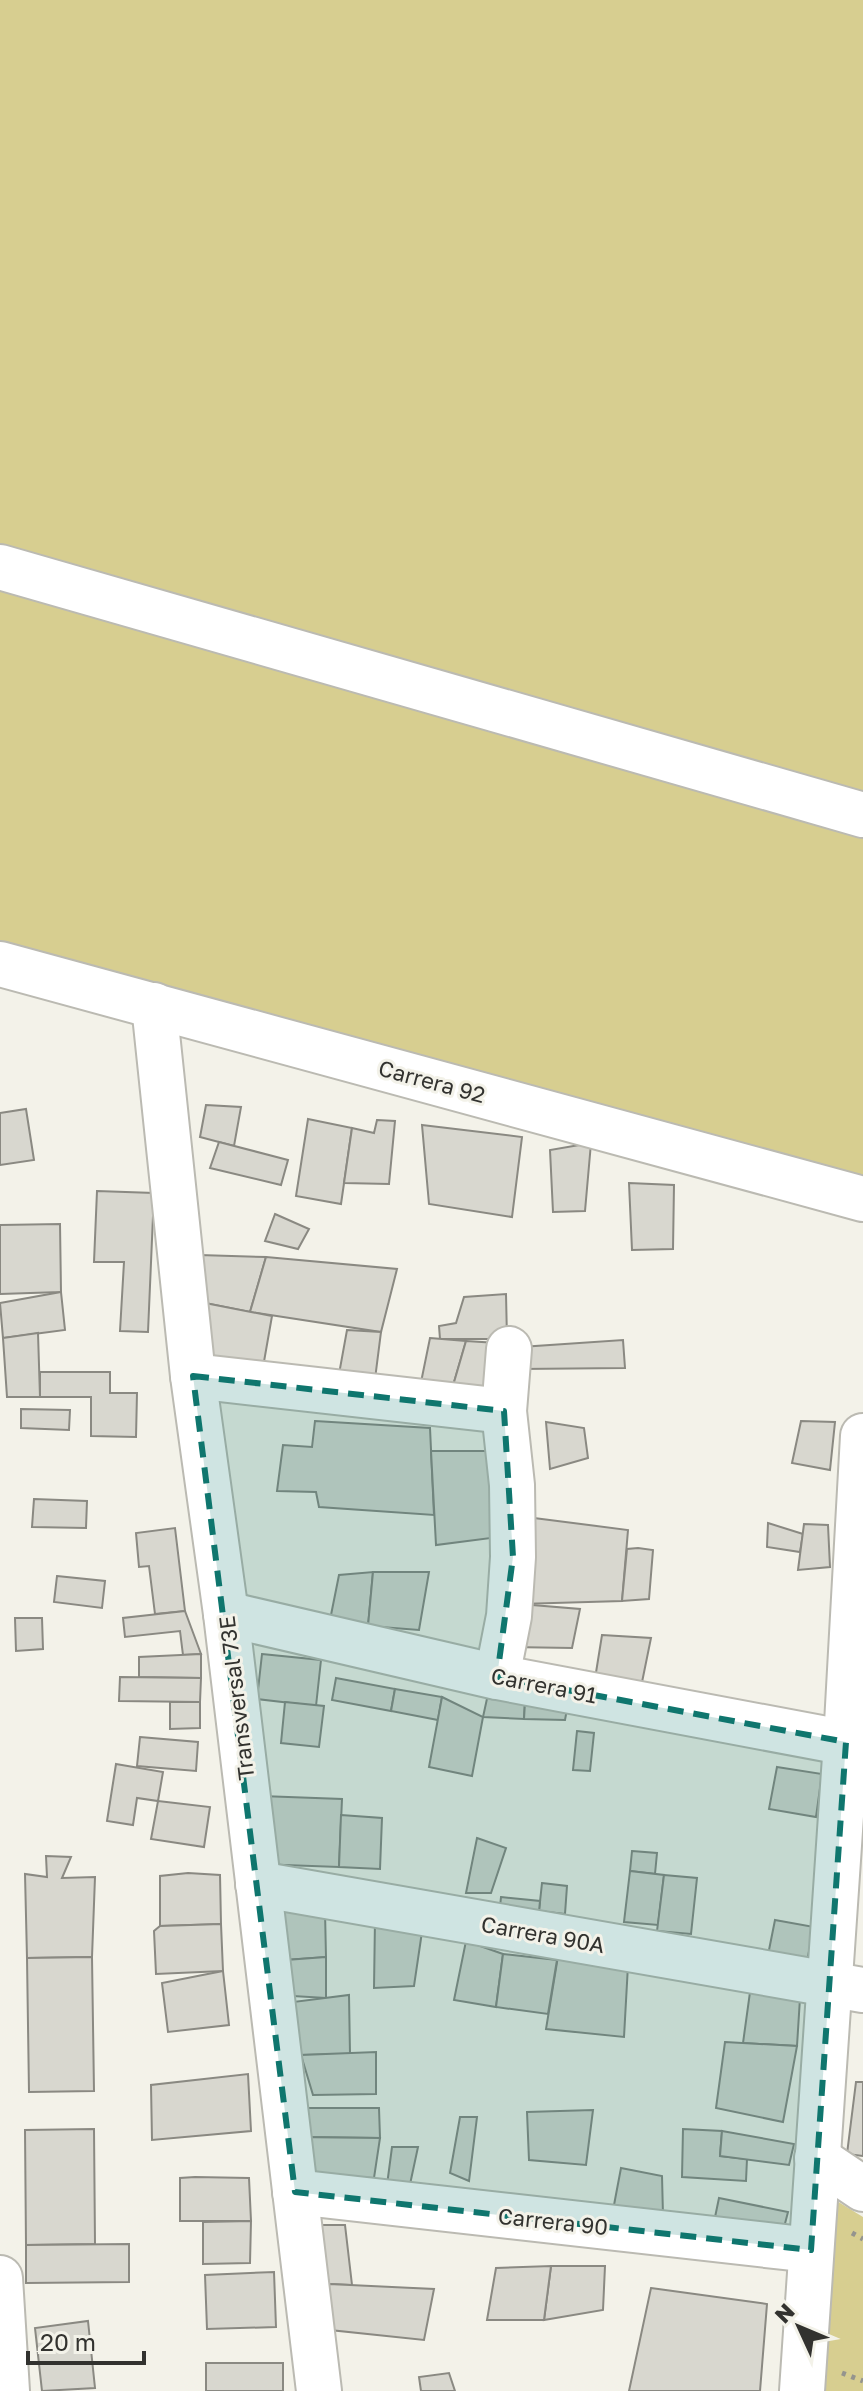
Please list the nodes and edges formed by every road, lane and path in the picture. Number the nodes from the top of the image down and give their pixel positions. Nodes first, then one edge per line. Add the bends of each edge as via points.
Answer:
1 (0, 567) edge
2 (863, 815) edge
3 (0, 964) edge
4 (154, 1005) junction
5 (863, 1199) edge
6 (509, 1349) dead end
7 (193, 1376) junction
8 (504, 1411) junction
9 (862, 1464) edge
10 (226, 1614) junction
11 (497, 1677) junction
12 (854, 1744) edge
13 (258, 1884) junction
14 (846, 1987) edge
15 (817, 2158) junction
16 (863, 2189) edge
17 (295, 2192) junction
18 (811, 2250) junction
19 (0, 2278) edge
20 (7, 2391) edge
21 (319, 2391) edge
22 (802, 2391) edge

1 - 2 street
3 - 4 street, Carrera 92
4 - 5 street, Carrera 92
4 - 7 street, Transversal 73E
6 - 8 street
7 - 8 street
7 - 10 street, Transversal 73E
8 - 11 street via 513,1557
9 - 12 street
10 - 11 street, Carrera 91
10 - 13 street, Transversal 73E
11 - 12 street, Carrera 91
12 - 14 street
13 - 14 street, Carrera 90A
13 - 17 street, Transversal 73E
14 - 15 street
15 - 16 street
15 - 18 street
17 - 18 street, Carrera 90
17 - 21 street, Transversal 73E
18 - 22 street
19 - 20 street

